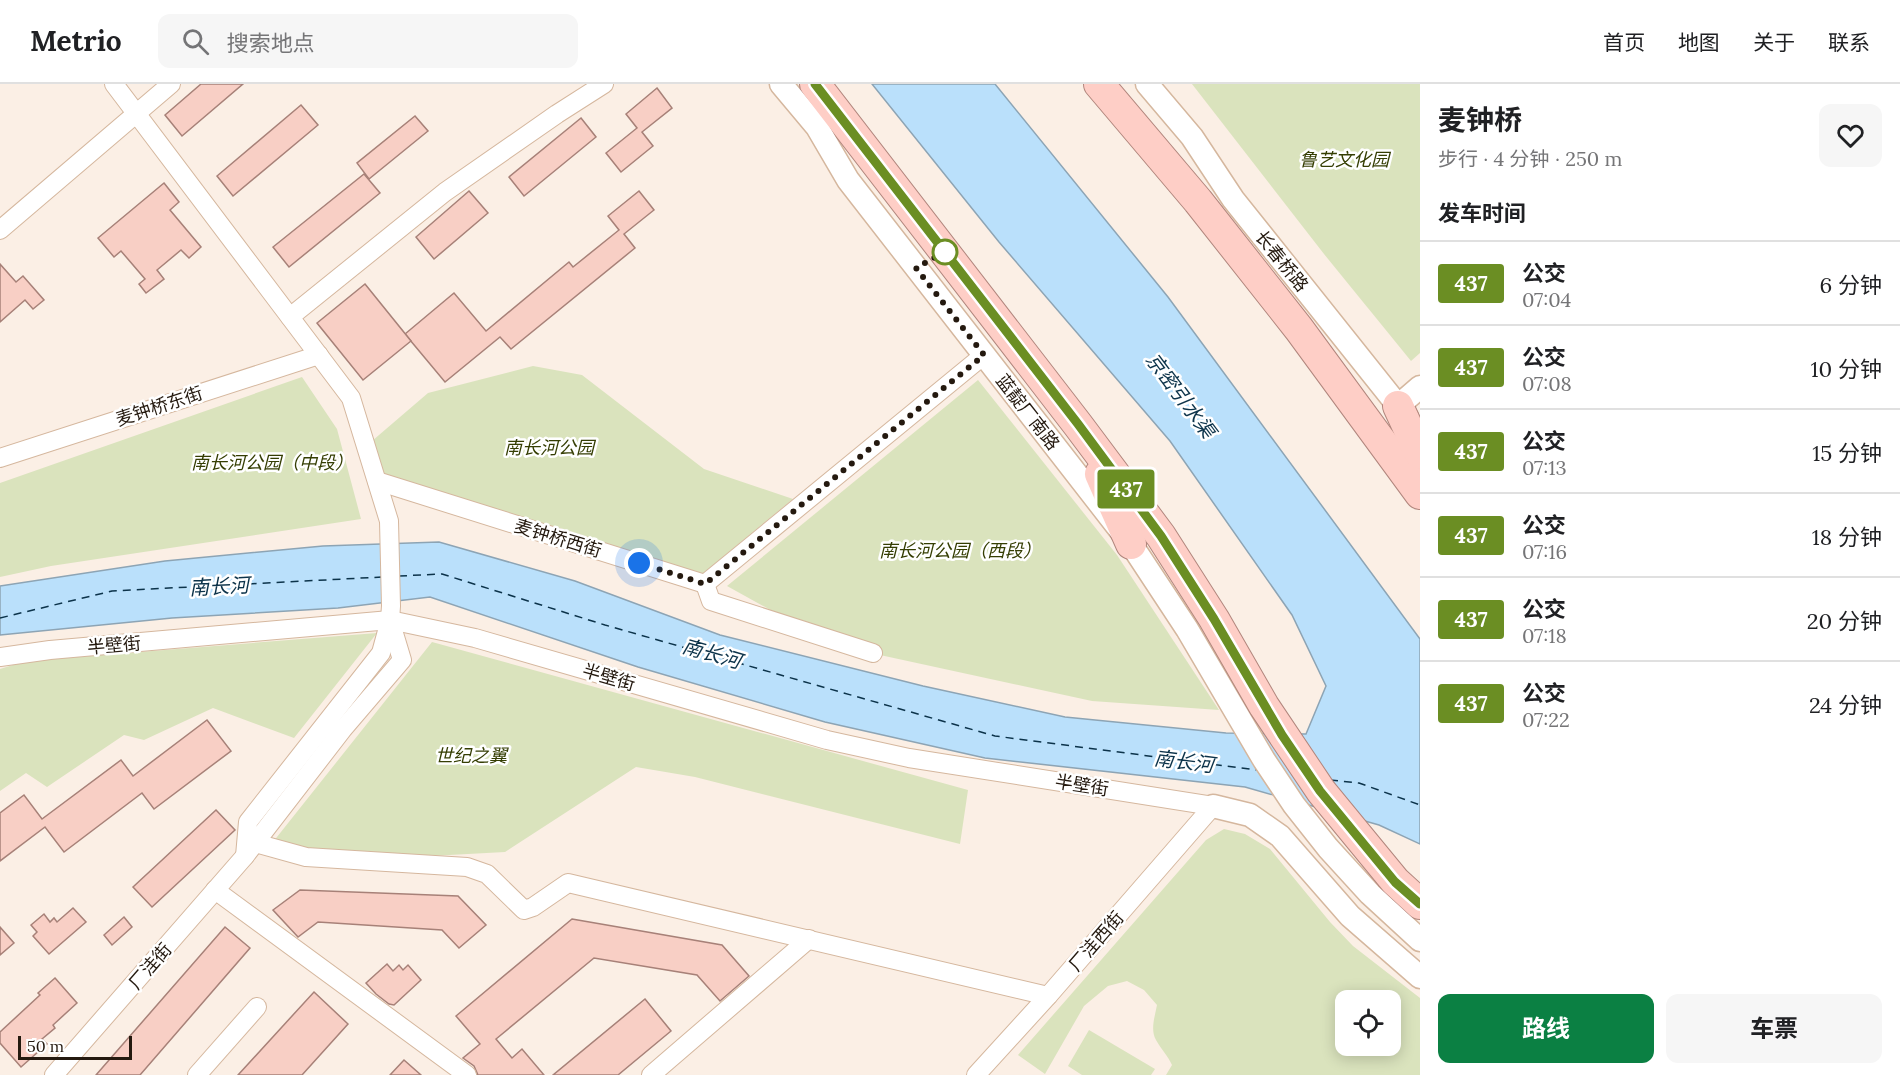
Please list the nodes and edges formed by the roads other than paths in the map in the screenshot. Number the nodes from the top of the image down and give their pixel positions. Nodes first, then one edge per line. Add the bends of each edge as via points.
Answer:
1 (114, 84) edge
2 (171, 84) edge
3 (604, 84) edge
4 (781, 84) edge
5 (815, 84) edge
6 (1099, 84) edge
7 (1147, 84) edge
8 (136, 112) junction
9 (0, 230) edge
10 (290, 317) junction
11 (319, 355) junction
12 (984, 355) junction
13 (1409, 396) edge
14 (1078, 424) junction
15 (1420, 435) edge
16 (1420, 454) edge
17 (0, 458) edge
18 (377, 481) junction
19 (1420, 494) edge
20 (1131, 544) junction
21 (705, 584) junction
22 (391, 613) junction
23 (873, 653) dead end
24 (0, 657) edge
25 (1252, 712) junction
26 (1214, 806) junction
27 (250, 850) junction
28 (1382, 888) junction
29 (215, 890) junction
30 (1420, 904) edge
31 (809, 939) junction
32 (1420, 940) edge
33 (1420, 977) edge
34 (1048, 996) junction
35 (257, 1007) dead end
36 (54, 1075) edge
37 (197, 1075) edge
38 (467, 1075) edge
39 (651, 1075) edge
40 (976, 1075) edge

1 - 8 street
2 - 8 street
3 - 10 street via 445,192
4 - 12 street, 蓝靛厂南路 via 817,127 848,180
5 - 14 highway, 蓝靛厂南路
6 - 19 highway via 1299,329
7 - 13 street, 长春桥路 via 1192,137 1233,199
8 - 9 street
8 - 10 street
10 - 11 street
11 - 17 street, 麦钟桥东街
11 - 18 street via 351,398
12 - 20 street, 蓝靛厂南路
12 - 21 street
13 - 15 street, 长春桥路
13 - 16 highway
14 - 20 highway
14 - 25 highway, 蓝靛厂南路 via 1161,536 1214,619
18 - 21 street, 麦钟桥西街
18 - 22 street via 389,521
20 - 25 street, 蓝靛厂南路 via 1187,629
21 - 23 street via 711,601
22 - 24 street, 半壁街
22 - 26 street, 半壁街 via 827,740 909,758
22 - 27 street, 厂洼街 via 402,660
25 - 28 highway via 1320,791
26 - 33 street via 1250,815 1280,836 1350,916
26 - 34 street, 厂洼西街
27 - 29 street, 厂洼街
27 - 31 street via 467,867 487,874 524,910 568,883
28 - 30 highway
28 - 32 street
29 - 36 street, 厂洼街
29 - 38 street
31 - 34 street
31 - 39 street
34 - 40 street, 厂洼西街
35 - 37 street

